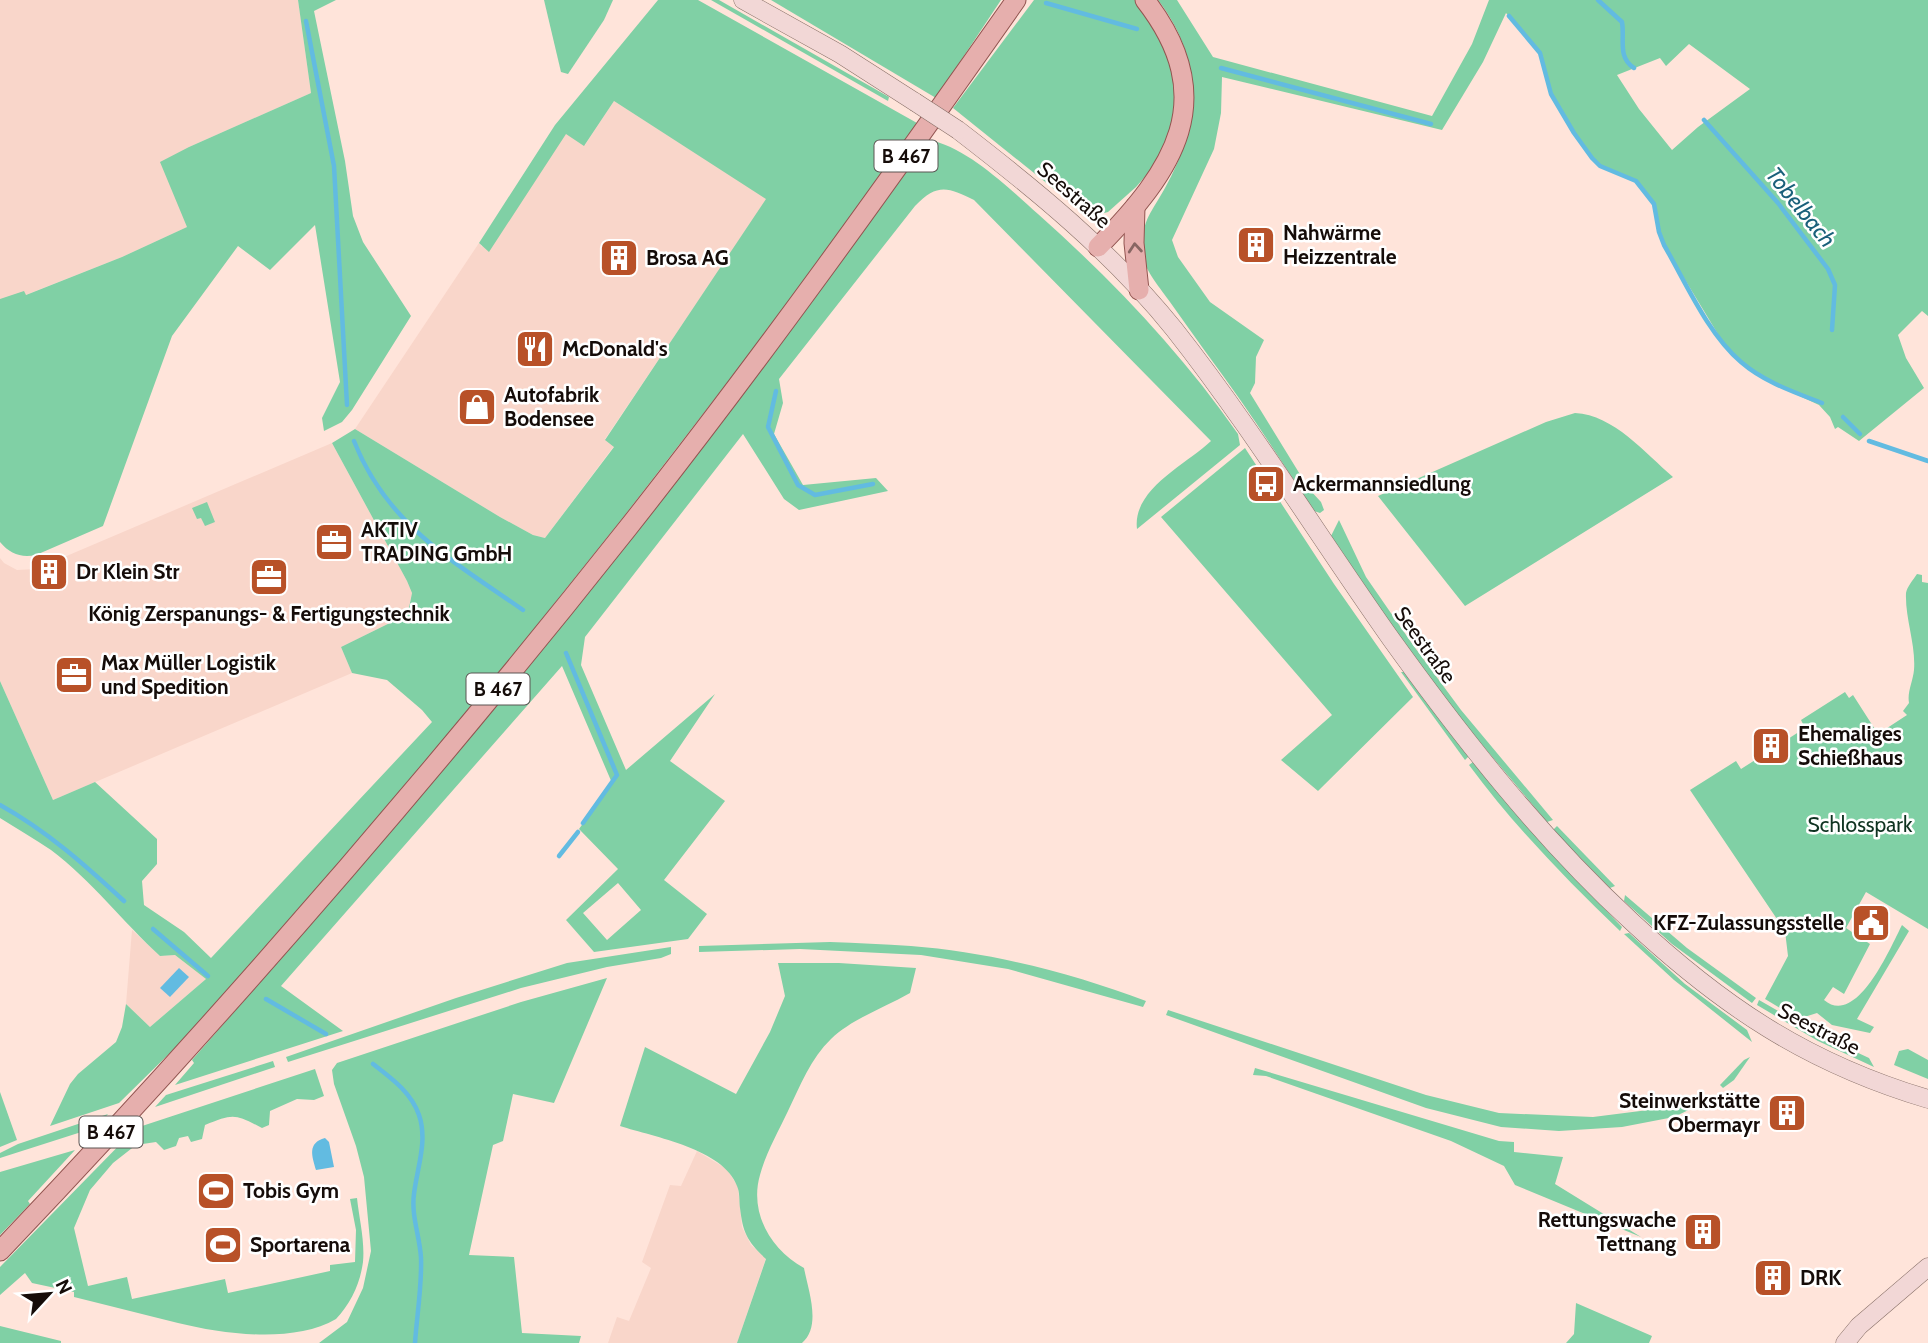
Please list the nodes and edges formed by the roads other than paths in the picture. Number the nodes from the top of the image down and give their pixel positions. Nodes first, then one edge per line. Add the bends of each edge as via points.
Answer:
1 (743, 0) edge
2 (1016, 0) edge
3 (1145, 0) edge
4 (1135, 206) junction
5 (1098, 247) junction
6 (1139, 290) junction
7 (1928, 1099) edge
8 (0, 1251) edge
9 (1928, 1267) edge
10 (1845, 1343) edge

1 - 5 main road, Seestraße, bridge via 840,54 958,130 1045,198
2 - 8 main road, B 467 via 794,310 469,724 184,1053
3 - 4 main road via 1178,56 1184,96 1178,137 1168,162
4 - 5 main road
6 -> 4 main road via 1133,243
5 - 6 main road, Seestraße
6 - 7 main road, Seestraße via 1222,392 1464,737 1583,874 1660,949 1745,1015 1789,1043
9 - 10 main road

